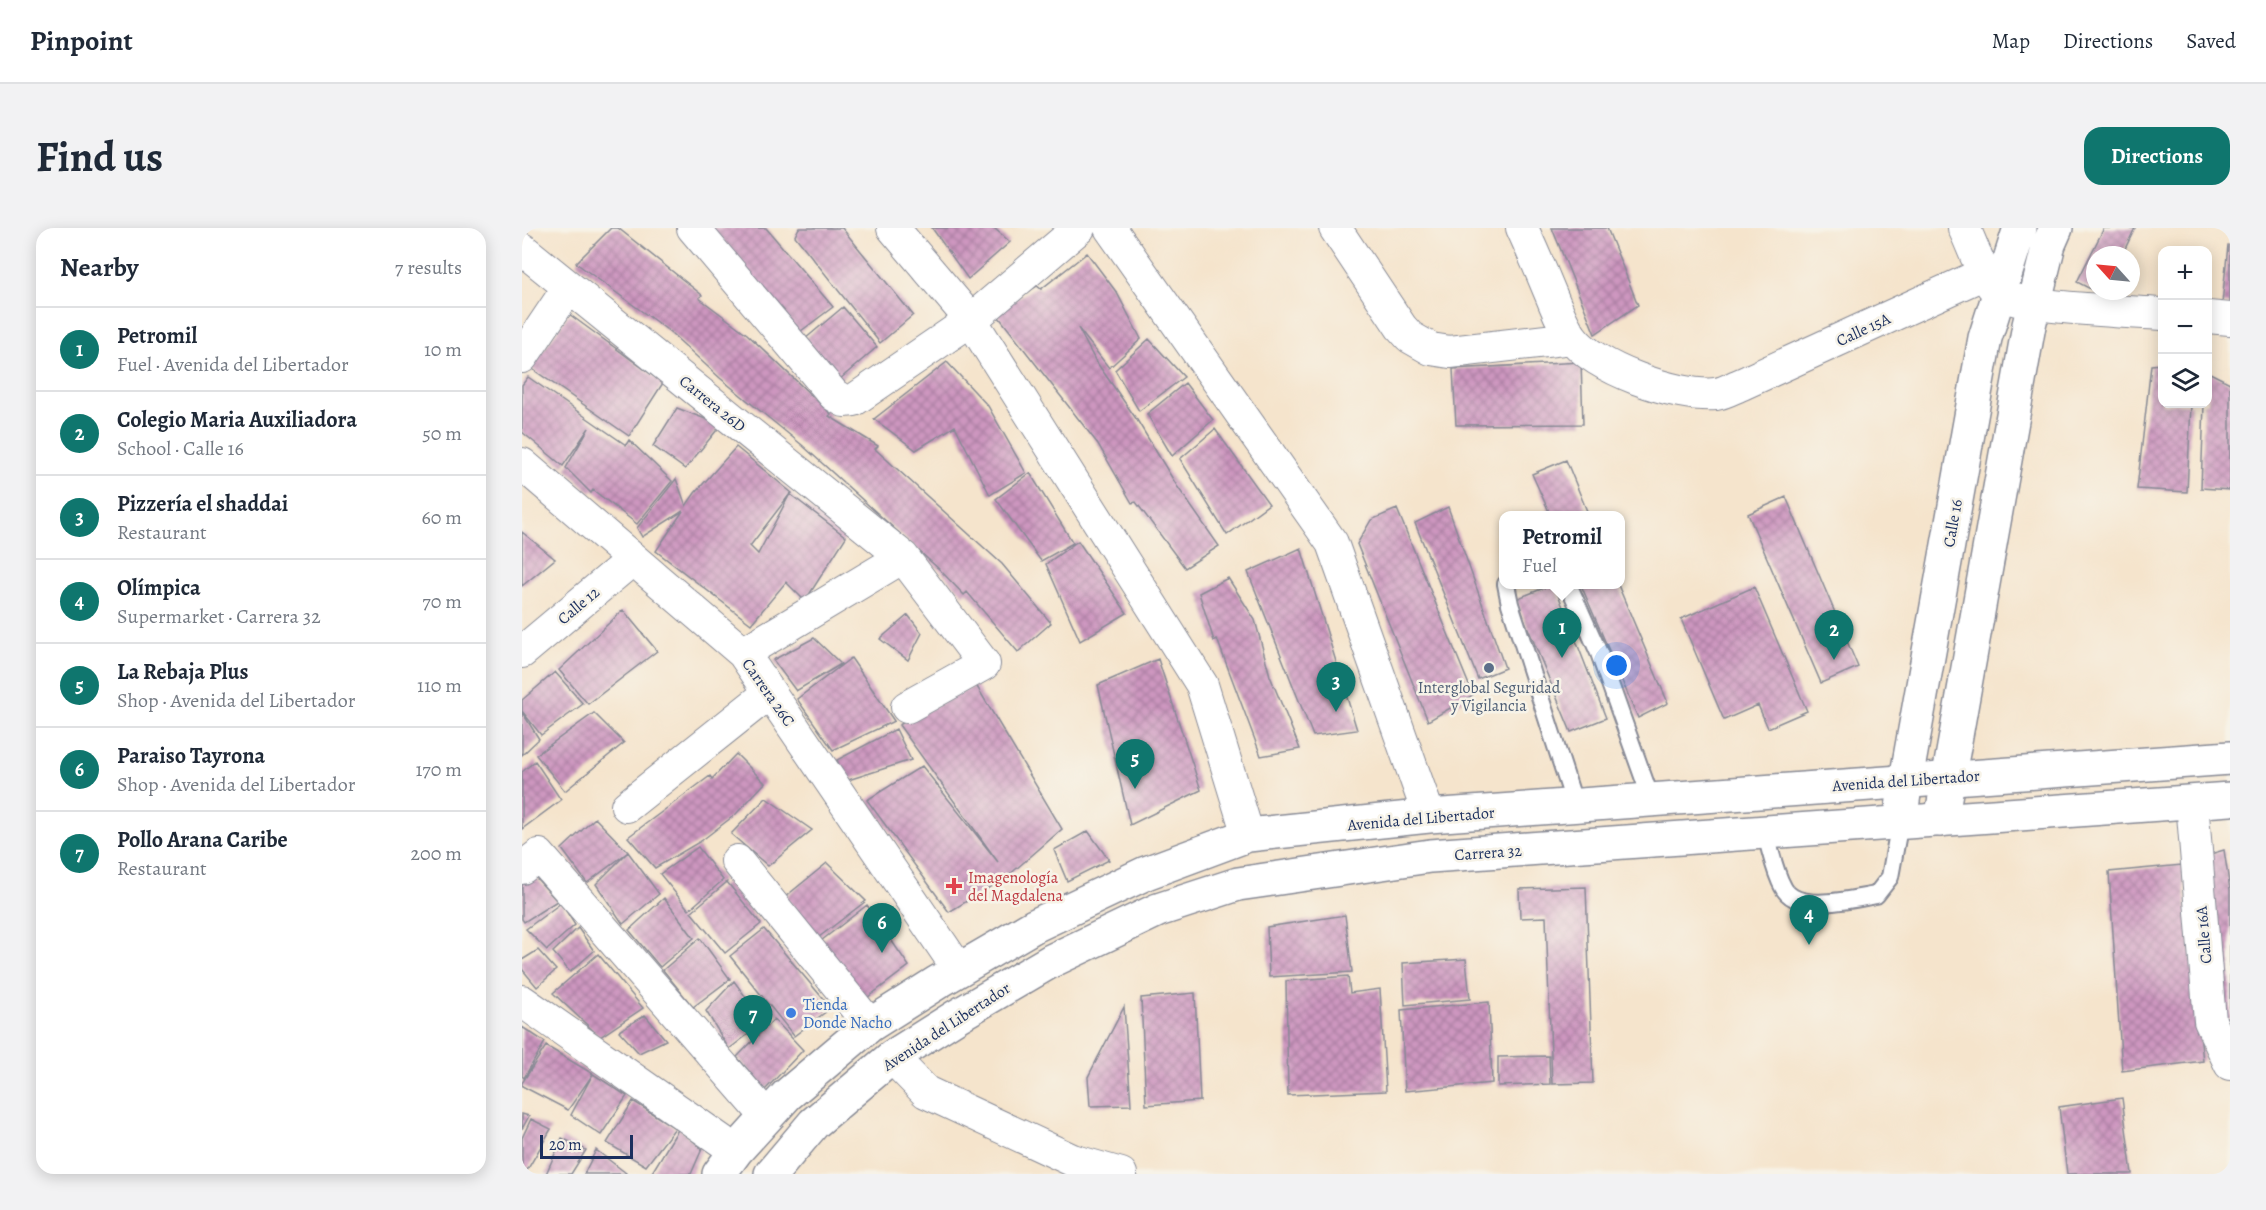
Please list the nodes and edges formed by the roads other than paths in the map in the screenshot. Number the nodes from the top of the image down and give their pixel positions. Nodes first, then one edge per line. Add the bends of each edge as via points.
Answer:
1 (693, 228) edge
2 (893, 228) edge
3 (1078, 228) edge
4 (1110, 228) edge
5 (1522, 228) edge
6 (1964, 228) edge
7 (2020, 228) edge
8 (2056, 228) edge
9 (1348, 232) edge
10 (522, 249) edge
11 (1992, 284) junction
12 (569, 287) junction
13 (2035, 304) junction
14 (2158, 314) edge
15 (2212, 317) edge
16 (2230, 319) edge
17 (971, 320) junction
18 (1572, 338) junction
19 (522, 357) edge
20 (522, 464) edge
21 (903, 557) junction
22 (633, 558) junction
23 (1507, 589) edge
24 (1570, 589) edge
25 (522, 652) edge
26 (743, 653) junction
27 (769, 693) junction
28 (907, 707) dead end
29 (2230, 758) edge
30 (1949, 777) junction
31 (1906, 780) junction
32 (1651, 799) junction
33 (2230, 799) edge
34 (2193, 802) junction
35 (1575, 805) junction
36 (627, 806) dead end
37 (1429, 816) junction
38 (1941, 820) junction
39 (1900, 822) junction
40 (1765, 833) junction
41 (1248, 835) junction
42 (737, 861) dead end
43 (522, 868) edge
44 (1051, 961) joint
45 (959, 969) junction
46 (522, 1001) edge
47 (870, 1025) junction
48 (892, 1057) junction
49 (2230, 1064) edge
50 (767, 1117) junction
51 (728, 1162) edge
52 (771, 1174) edge
53 (1121, 1174) edge

1 - 17 street via 844,402 854,400
2 - 17 street
3 - 17 street
4 - 37 street via 1332,543
5 - 18 street
6 - 11 street
7 - 11 main road, Calle 16
8 - 13 main road
9 - 18 street via 1401,327 1420,344 1450,352
10 - 12 street, Carrera 26D
11 - 13 street
11 - 18 street, Calle 15A via 1717,394 1653,384 1630,376 1594,359
11 - 31 main road, Calle 16
12 - 19 street
12 - 21 street, Carrera 26D
13 - 14 street
13 - 30 main road
15 - 16 street
17 - 41 street via 1202,685
20 - 22 street, Carrera 26C
21 - 26 street
21 - 28 street, Carrera 26D via 984,664
22 - 25 street, Calle 12
22 - 26 street, Carrera 26C
23 - 35 lane
24 - 32 lane via 1599,653
26 - 27 street, Carrera 26C
27 - 36 street
27 - 45 street, Carrera 26C
29 - 30 main road, Avenida del Libertador
30 - 31 main road, Avenida del Libertador
30 - 38 main road
31 - 32 main road, Avenida del Libertador
31 - 39 main road, Calle 16
32 - 35 main road, Avenida del Libertador
33 - 34 main road
34 - 38 main road
34 - 49 street, Calle 16A via 2210,1021
35 - 37 main road, Avenida del Libertador
37 - 41 main road, Avenida del Libertador
38 - 39 main road, Carrera 32
39 - 40 main road, Carrera 32
39 - 40 lane via 1890,877 1876,895 1825,903 1803,902 1783,888
40 - 44 main road, Carrera 32 via 1430,856 1239,884 1158,910
41 - 45 main road, Avenida del Libertador via 1146,873 1034,926
42 - 47 street
43 - 50 street via 539,855
44 - 48 main road, Avenida del Libertador
45 - 47 main road, Avenida del Libertador
46 - 51 street
47 - 50 main road, Avenida del Libertador
48 - 52 main road, Avenida del Libertador via 814,1123
48 - 53 street via 926,1092 1072,1160
50 - 51 main road, Avenida del Libertador

